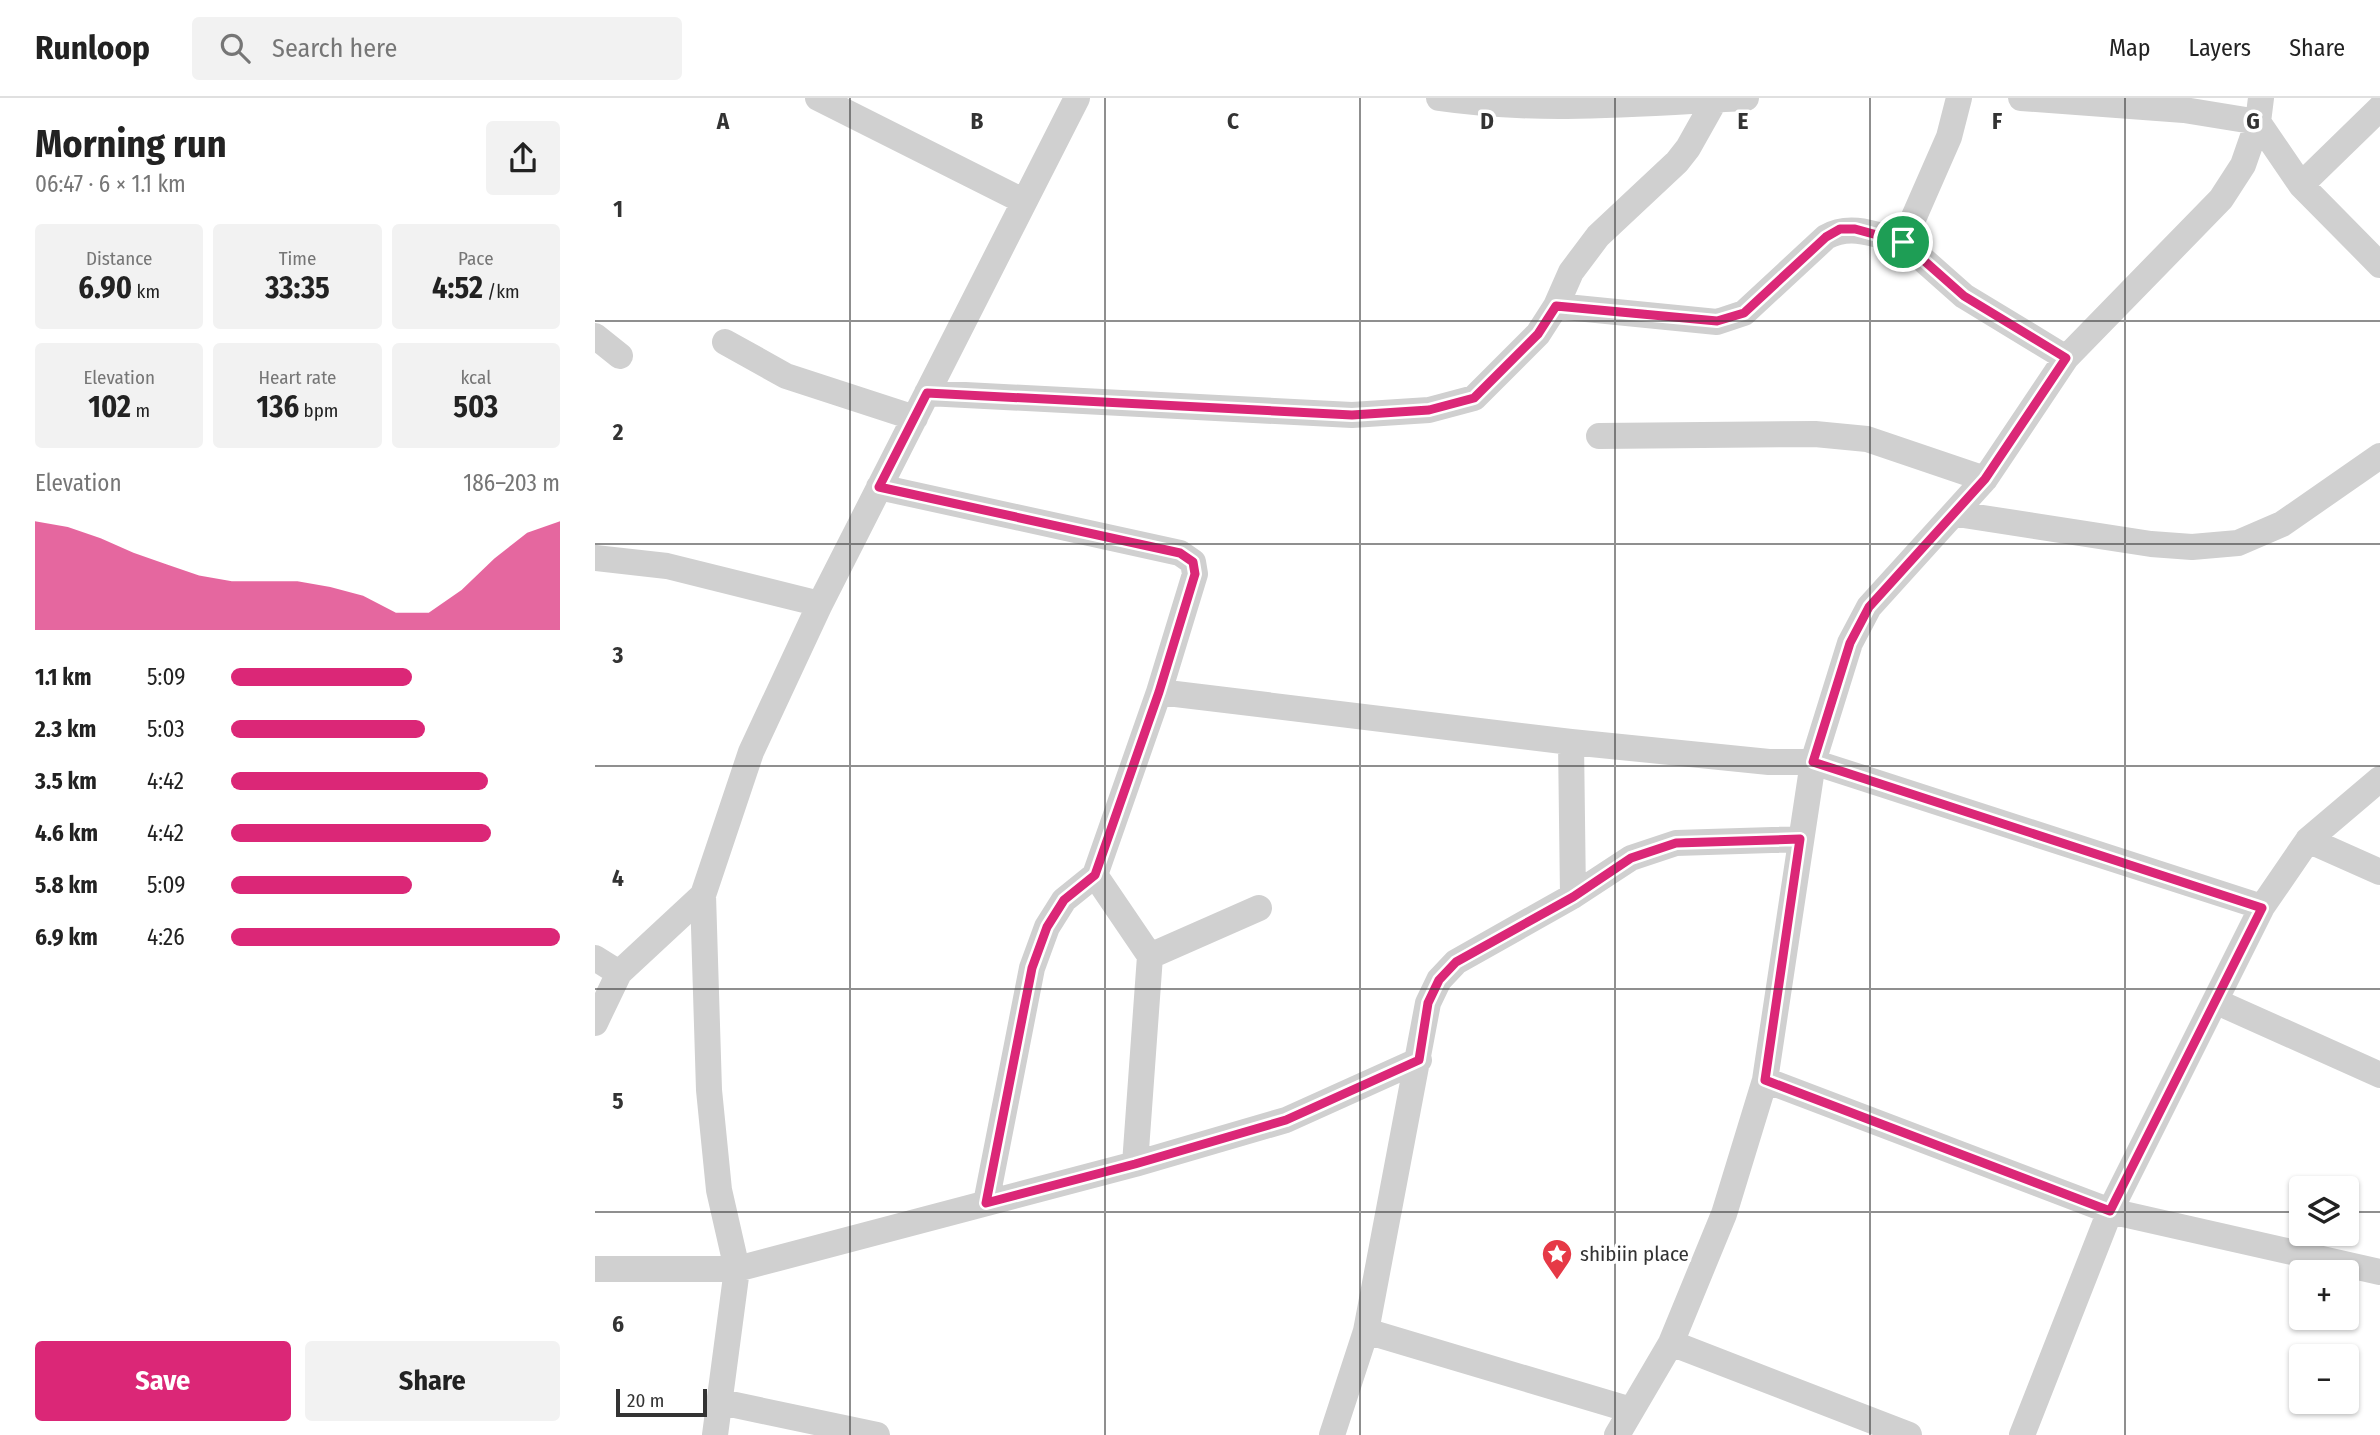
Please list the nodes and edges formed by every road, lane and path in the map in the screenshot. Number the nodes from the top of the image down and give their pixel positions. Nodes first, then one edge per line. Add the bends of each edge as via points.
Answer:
1 (818, 98) edge
2 (1077, 98) edge
3 (1439, 98) edge
4 (1746, 98) edge
5 (1959, 98) edge
6 (2021, 98) edge
7 (1715, 100) edge
8 (2380, 108) edge
9 (2260, 110) edge
10 (2301, 185) junction
11 (1023, 201) junction
12 (1903, 242) junction
13 (2380, 265) edge
14 (1556, 306) junction
15 (595, 336) edge
16 (725, 342) dead end
17 (620, 356) dead end
18 (2066, 358) junction
19 (927, 393) junction
20 (915, 418) junction
21 (1599, 436) dead end
22 (2380, 456) edge
23 (1985, 479) junction
24 (879, 487) junction
25 (1957, 514) junction
26 (595, 558) edge
27 (820, 604) junction
28 (1159, 692) junction
29 (1571, 742) junction
30 (1813, 762) junction
31 (2380, 779) edge
32 (1800, 839) junction
33 (2308, 840) junction
34 (2380, 872) edge
35 (1095, 875) junction
36 (703, 895) junction
37 (1573, 897) junction
38 (1259, 908) dead end
39 (2262, 908) junction
40 (1150, 956) junction
41 (595, 958) edge
42 (619, 973) junction
43 (2215, 1001) junction
44 (595, 1023) edge
45 (1419, 1060) junction
46 (2380, 1076) edge
47 (1765, 1080) junction
48 (1135, 1164) junction
49 (986, 1203) junction
50 (2110, 1211) junction
51 (595, 1269) edge
52 (737, 1269) junction
53 (2380, 1272) edge
54 (1366, 1331) junction
55 (1671, 1343) junction
56 (721, 1402) junction
57 (1631, 1410) junction
58 (715, 1435) edge
59 (877, 1435) edge
60 (1332, 1435) edge
61 (1617, 1435) edge
62 (1909, 1435) edge
63 (2022, 1435) edge

1 - 11 street
2 - 11 street
3 - 7 street via 1562,108
4 - 7 street
5 - 12 street via 1949,137
6 - 9 street via 2184,110
7 - 14 street via 1677,162 1598,236 1571,271
8 - 10 street
9 - 10 street
9 - 18 street via 2243,165 2221,199
10 - 13 street
11 - 19 street
12 - 14 street via 1840,229 1731,320
12 - 18 street via 1964,296
14 - 19 street via 1538,334 1474,398 1429,410 1352,415
15 - 17 street
16 - 20 street via 786,376
18 - 23 street
19 - 20 street
20 - 24 street
21 - 23 street via 1815,434 1867,439
22 - 25 street via 2282,524 2238,544 2151,544
23 - 25 street
24 - 27 street
24 - 28 street via 1180,553 1193,562 1195,574
25 - 30 street via 1869,607 1850,643
26 - 27 street via 690,571
27 - 36 street via 751,752
28 - 29 street
28 - 35 street
29 - 30 street via 1769,762
29 - 37 street
30 - 32 street
30 - 39 street
31 - 33 street
32 - 37 street via 1676,843 1631,858
32 - 47 street
33 - 34 street
33 - 39 street
35 - 40 street
35 - 49 street via 1064,900 1047,927 1032,968
36 - 42 street
36 - 52 street via 709,1090 719,1190
37 - 45 street via 1456,962 1439,980 1428,1003
38 - 40 street
39 - 43 street
40 - 48 street
41 - 42 street
42 - 44 street
43 - 46 street
43 - 50 street
45 - 48 street via 1286,1120
45 - 54 street
47 - 50 street
47 - 55 street via 1724,1214
48 - 49 street
49 - 52 street
50 - 53 street
50 - 63 street
51 - 52 street
52 - 56 street
54 - 57 street
54 - 60 street
55 - 57 street
55 - 62 street
56 - 58 street
56 - 59 street
57 - 61 street

